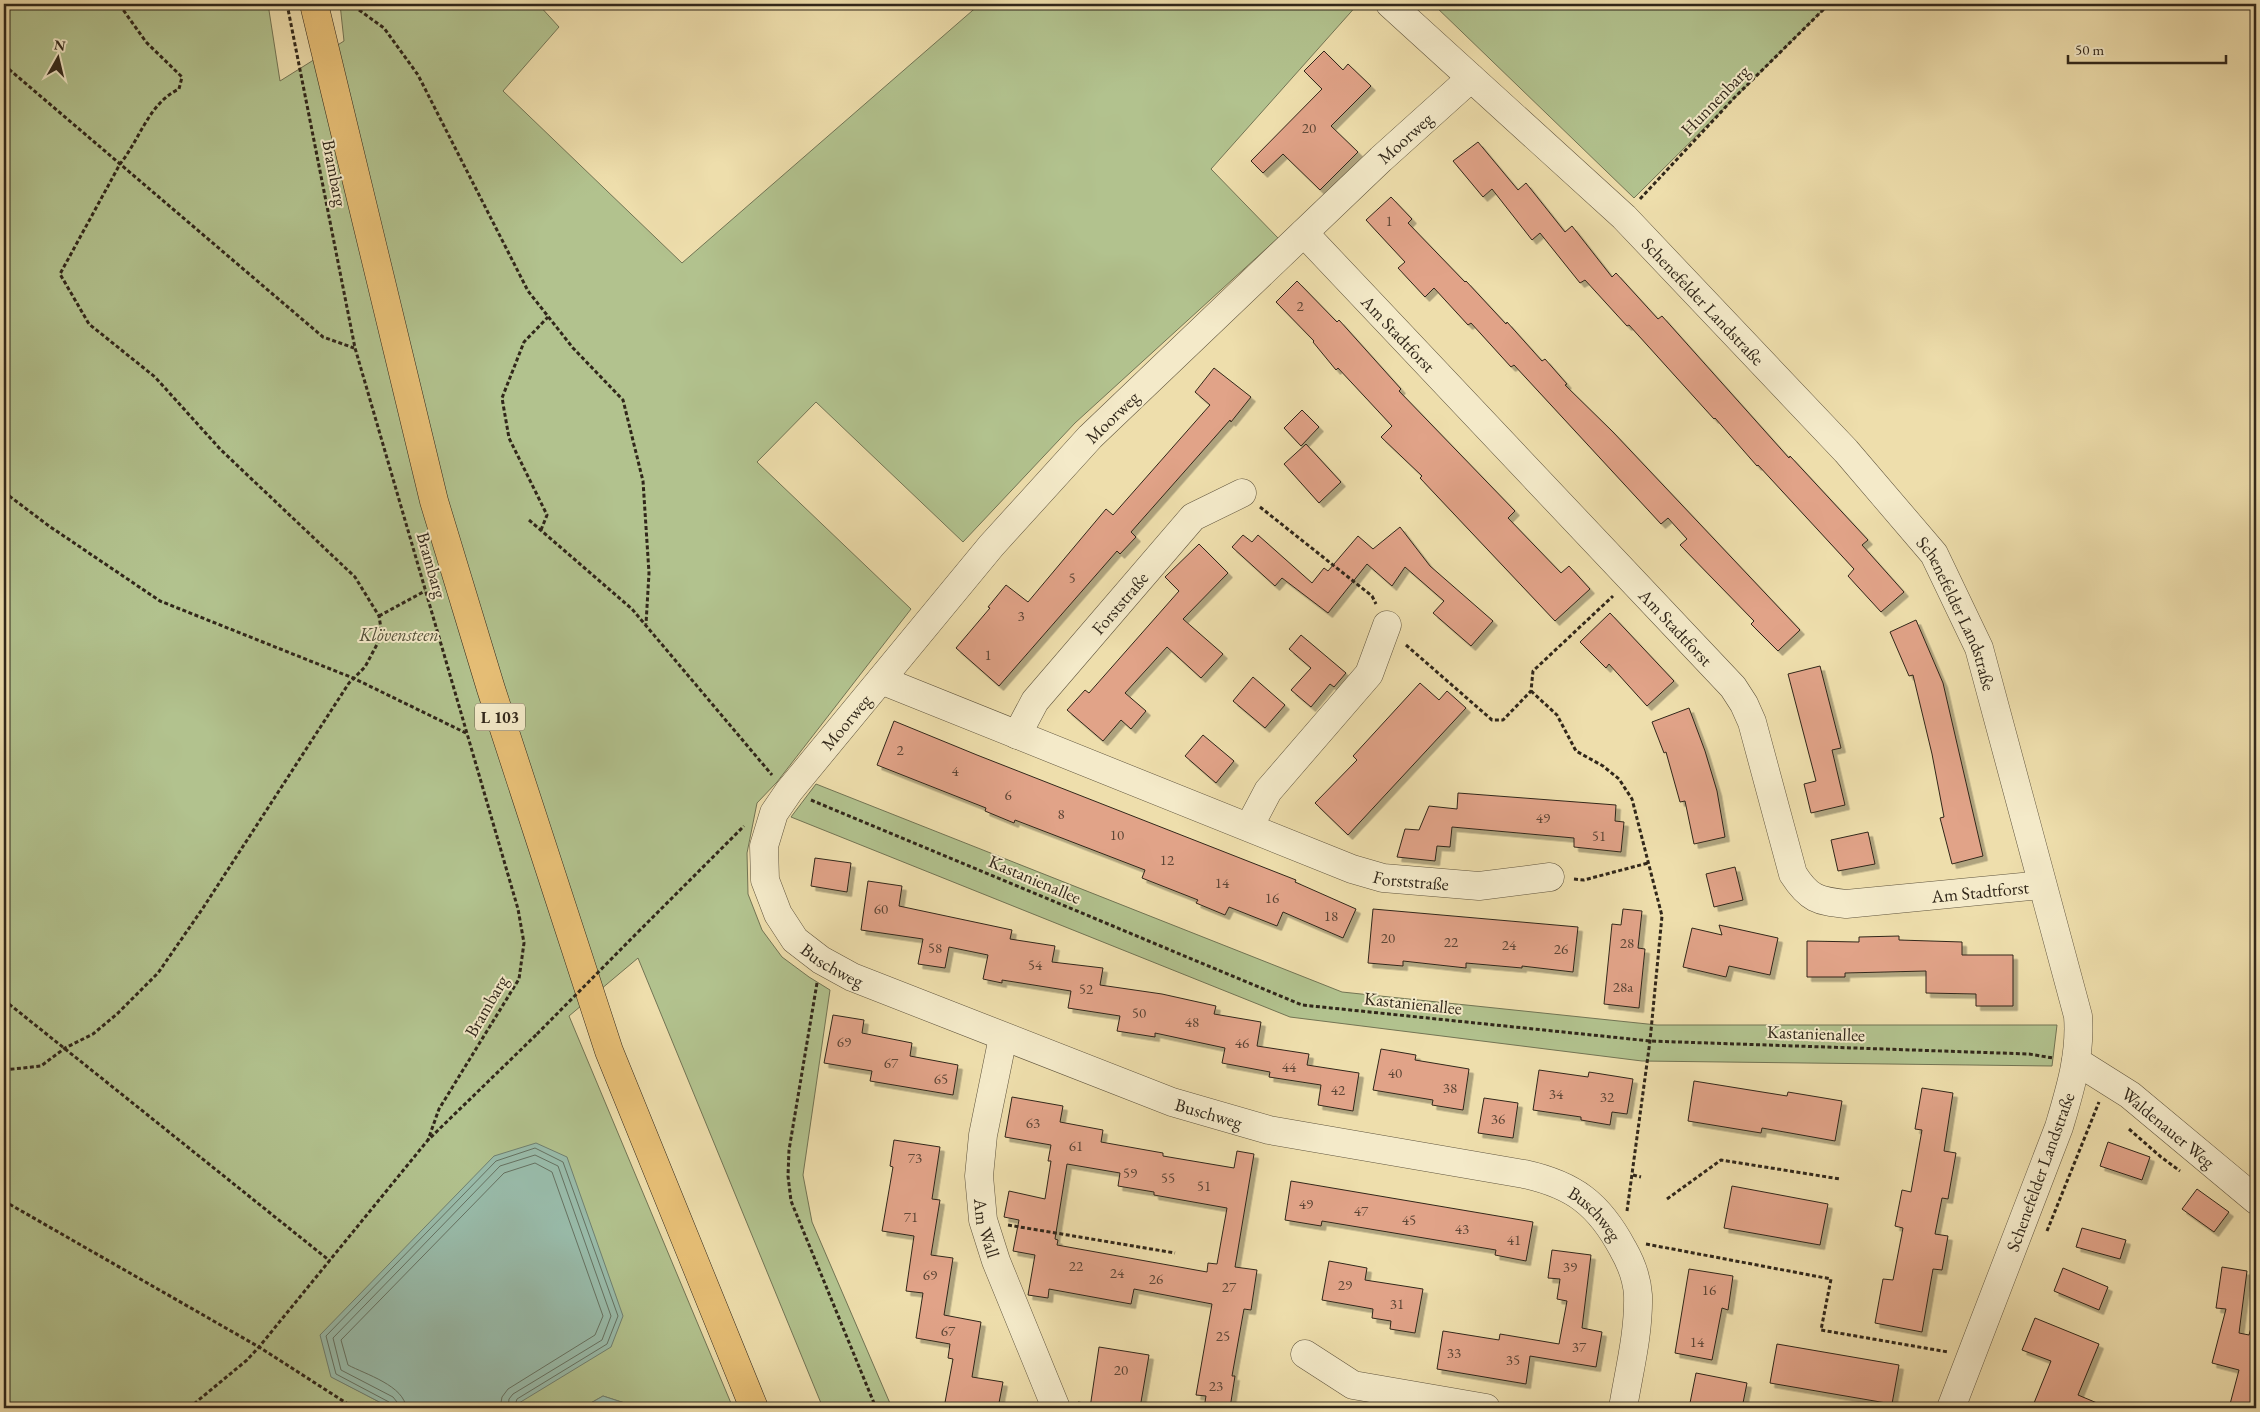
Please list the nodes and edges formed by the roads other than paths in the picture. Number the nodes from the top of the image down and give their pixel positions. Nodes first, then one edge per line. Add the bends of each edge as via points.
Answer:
1 (314, 4) edge
2 (1390, 4) edge
3 (1471, 78) junction
4 (1304, 233) junction
5 (1242, 493) road end
6 (1386, 625) road end
7 (880, 680) junction
8 (1017, 735) junction
9 (789, 791) joint
10 (1249, 827) junction
11 (1550, 877) road end
12 (2042, 885) junction
13 (1003, 1037) junction
14 (2076, 1061) junction
15 (2256, 1200) edge
16 (1305, 1354) dead end
17 (754, 1408) edge
18 (1056, 1408) edge
19 (1486, 1408) edge
20 (1623, 1408) edge
21 (1951, 1408) edge

1 - 17 main road, L 103 via 434,501 491,689 609,1051
2 - 3 street, Schenefelder Landstraße
3 - 4 street, Moorweg
3 - 12 street, Schenefelder Landstraße via 1624,217 1846,451 1934,554 1979,648
4 - 7 street, Moorweg via 1090,437 990,546
4 - 12 street, Am Stadtforst via 1732,687 1752,722 1793,874 1804,891 1823,902 1846,904
5 - 8 street, Forststraße via 1193,517 1035,701
6 - 10 street via 1369,674 1268,791
7 - 8 street, Forststraße
7 - 9 street, Moorweg
8 - 10 street, Forststraße
9 - 13 street, Buschweg via 774,813 764,846 765,880 778,914 795,940 821,960 852,977
10 - 11 street, Forststraße via 1352,869 1383,878 1478,886
12 - 14 street, Schenefelder Landstraße via 2078,1016 2080,1038
13 - 18 street, Am Wall via 982,1144 979,1176 983,1220 996,1261
13 - 20 street, Buschweg via 1172,1102 1268,1130 1550,1180 1576,1193 1600,1212 1632,1264 1638,1293 1637,1323
14 - 15 street, Waldenauer Weg via 2130,1095
14 - 21 street, Schenefelder Landstraße via 2060,1127
16 - 19 street via 1353,1385

